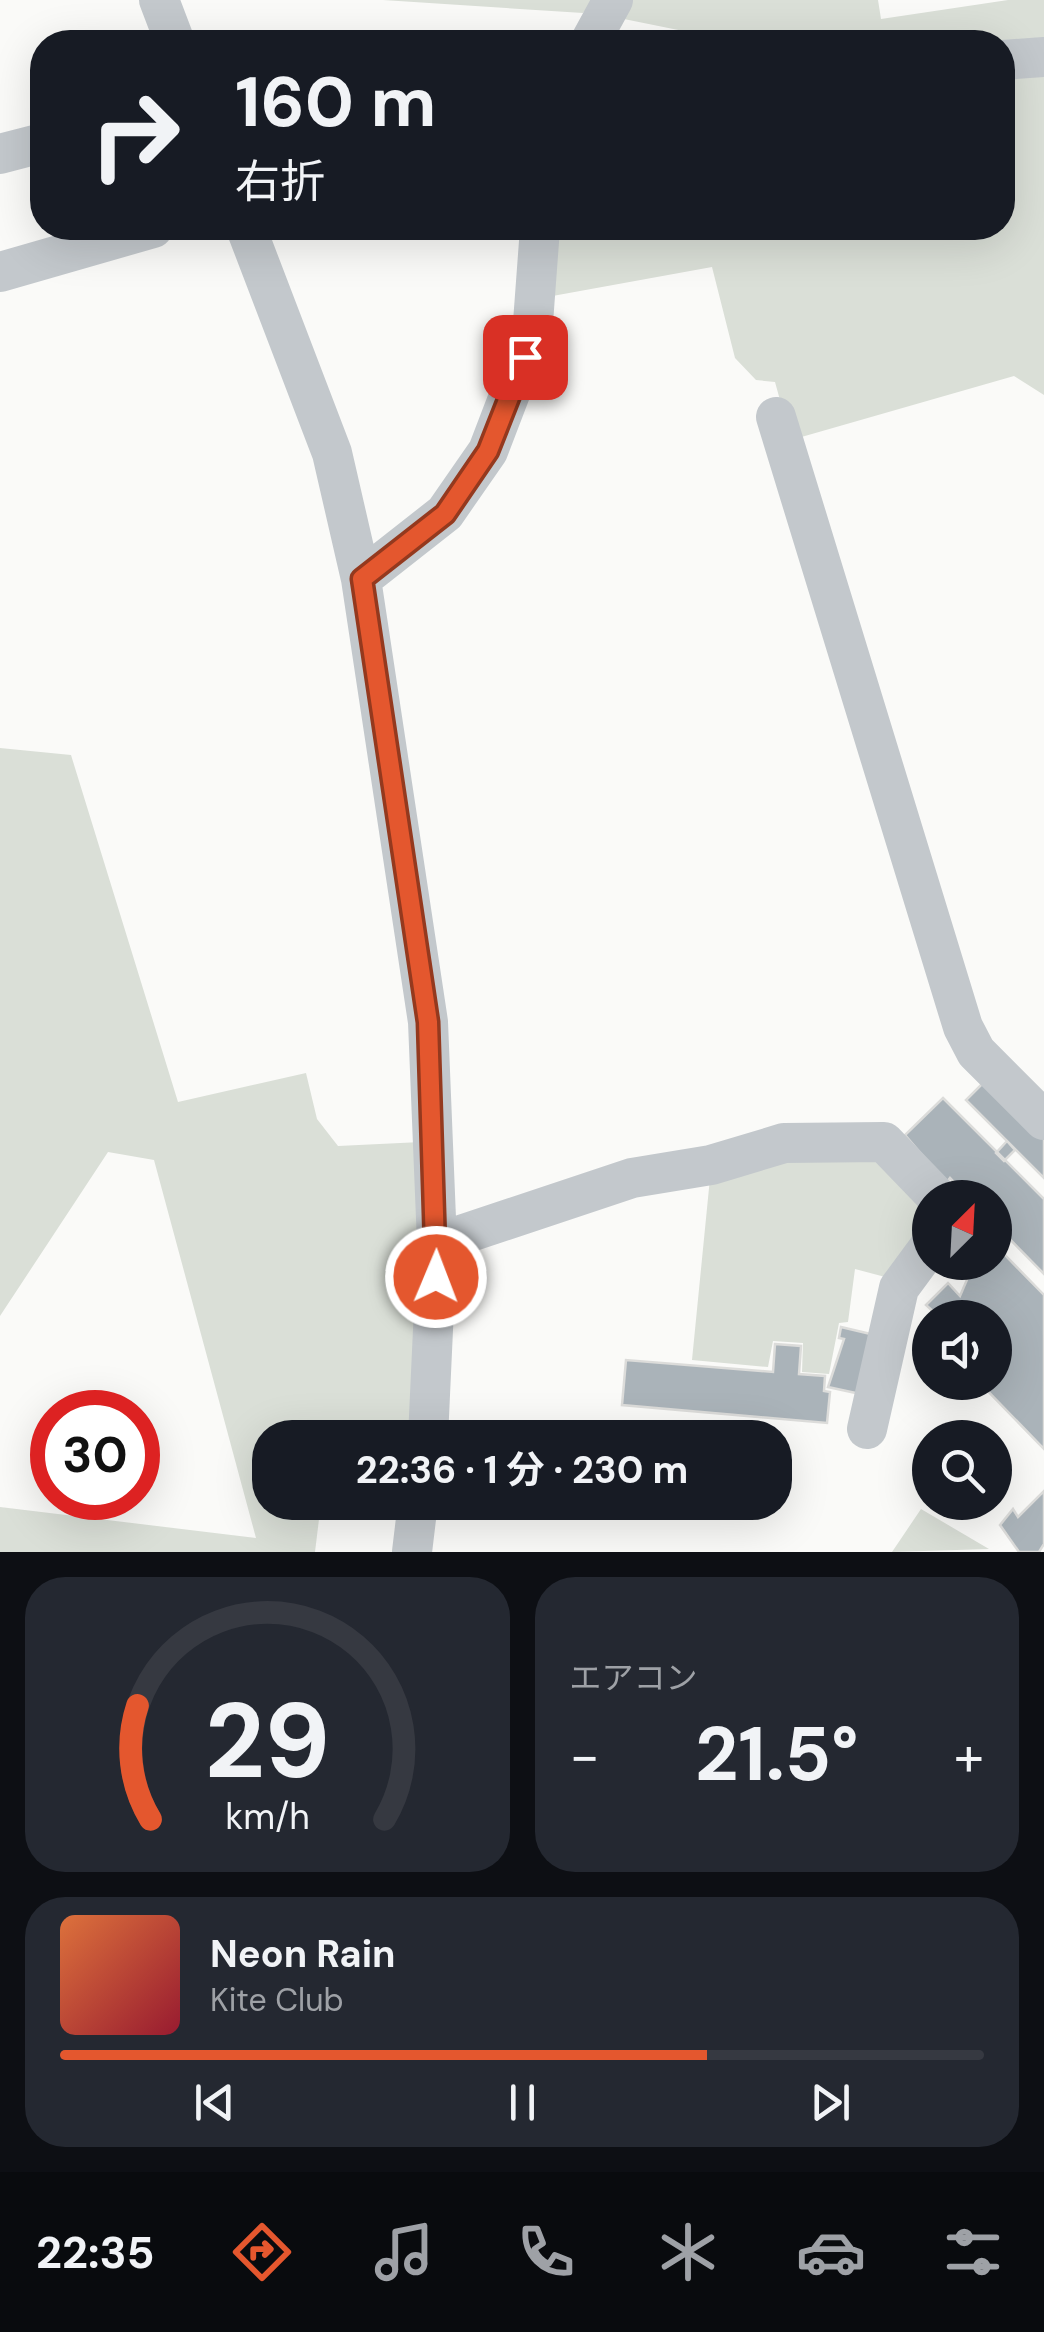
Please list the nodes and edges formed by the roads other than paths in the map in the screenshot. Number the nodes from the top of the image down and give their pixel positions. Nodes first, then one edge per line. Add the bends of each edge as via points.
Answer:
1 (159, 0) edge
2 (613, 0) edge
3 (170, 30) edge
4 (597, 30) edge
5 (1044, 56) edge
6 (1015, 59) edge
7 (111, 240) edge
8 (251, 240) edge
9 (539, 240) edge
10 (0, 272) edge
11 (776, 417) dead end
12 (362, 579) junction
13 (1044, 1120) edge
14 (921, 1180) edge
15 (437, 1244) junction
16 (912, 1270) edge
17 (429, 1420) edge
18 (868, 1429) dead end
19 (416, 1520) edge
20 (412, 1552) edge

1 - 3 street
2 - 4 street
5 - 6 street
7 - 10 street
8 - 12 street via 332,453
9 - 12 street via 532,336 488,451 445,514
11 - 13 street via 963,1027 976,1052
12 - 15 street via 428,1022
14 - 15 street via 884,1142 784,1144 632,1178
15 - 17 street
16 - 18 street via 899,1288
19 - 20 street

